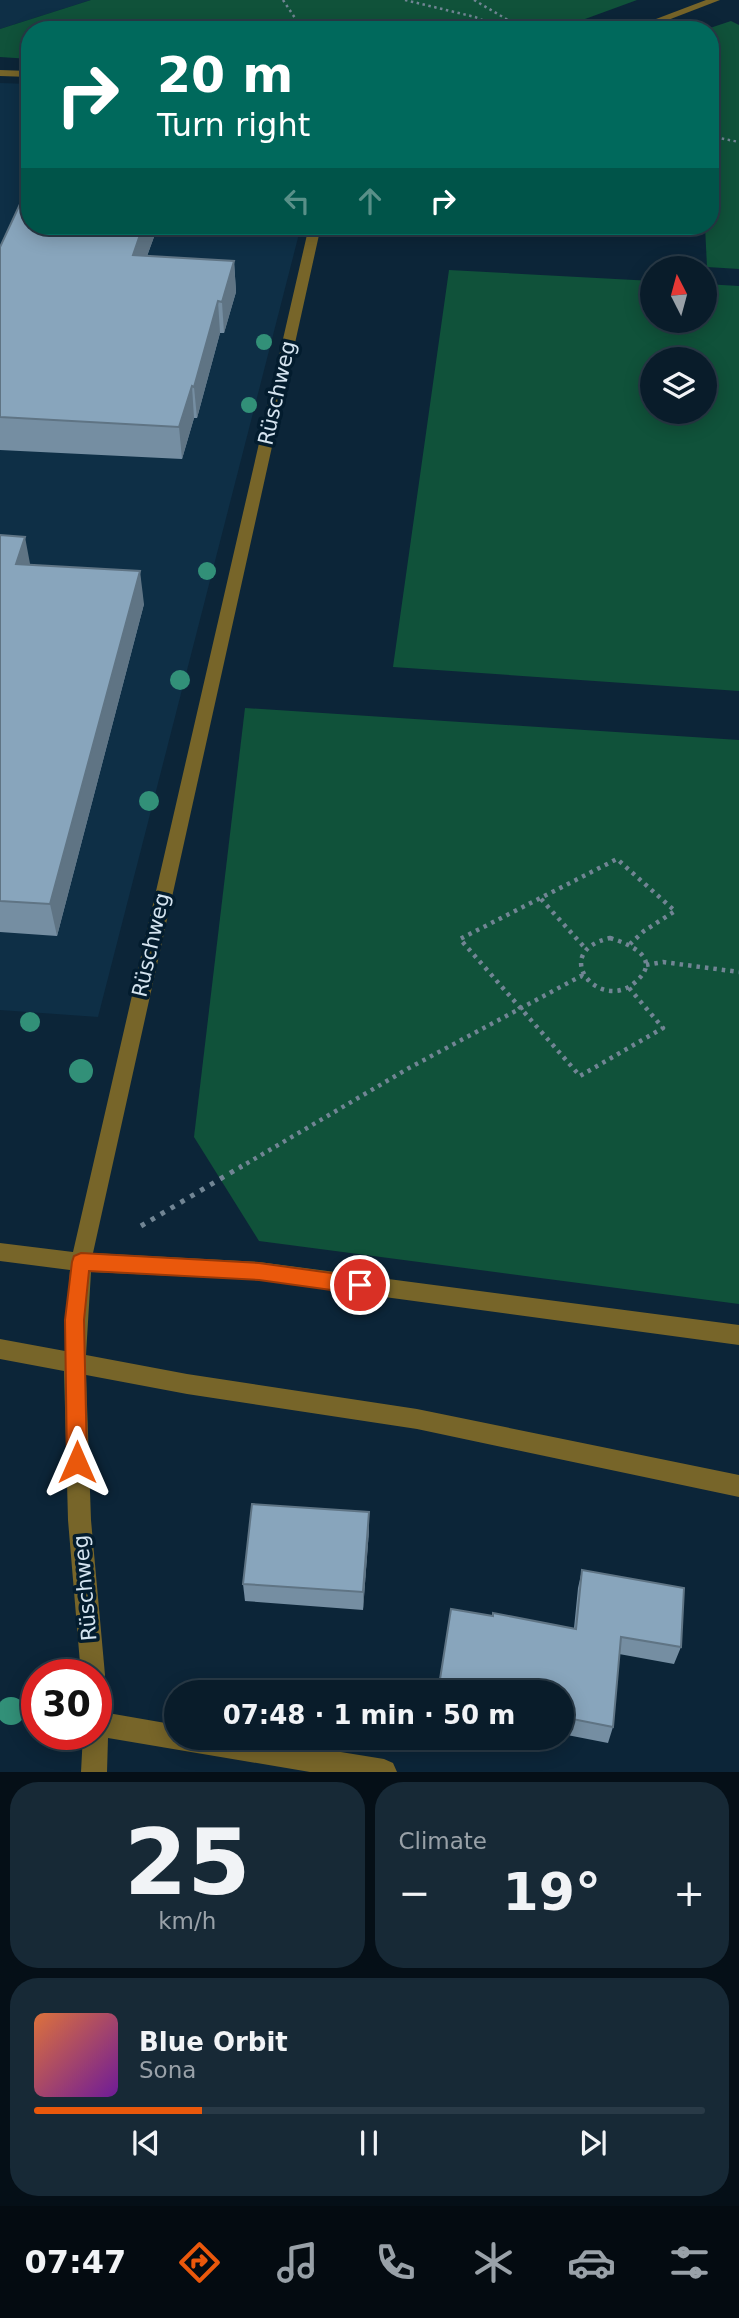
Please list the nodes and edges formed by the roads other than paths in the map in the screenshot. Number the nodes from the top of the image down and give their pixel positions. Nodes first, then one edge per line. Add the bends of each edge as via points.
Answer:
1 (715, 0) edge
2 (657, 21) edge
3 (0, 73) edge
4 (21, 74) edge
5 (313, 235) edge
6 (0, 1252) edge
7 (81, 1262) junction
8 (739, 1335) edge
9 (0, 1349) edge
10 (76, 1365) junction
11 (739, 1486) edge
12 (91, 1659) edge
13 (112, 1726) edge
14 (164, 1735) edge
15 (95, 1750) edge
16 (255, 1750) edge
17 (94, 1772) edge
18 (384, 1772) edge

1 - 2 street
3 - 4 street
5 - 7 street, Rüschweg
6 - 7 street
7 - 8 street via 259,1271
7 - 10 street, Rüschweg
9 - 10 street
10 - 11 street via 417,1419
10 - 12 street, Rüschweg via 77,1511
13 - 14 street
15 - 17 street
16 - 18 street

